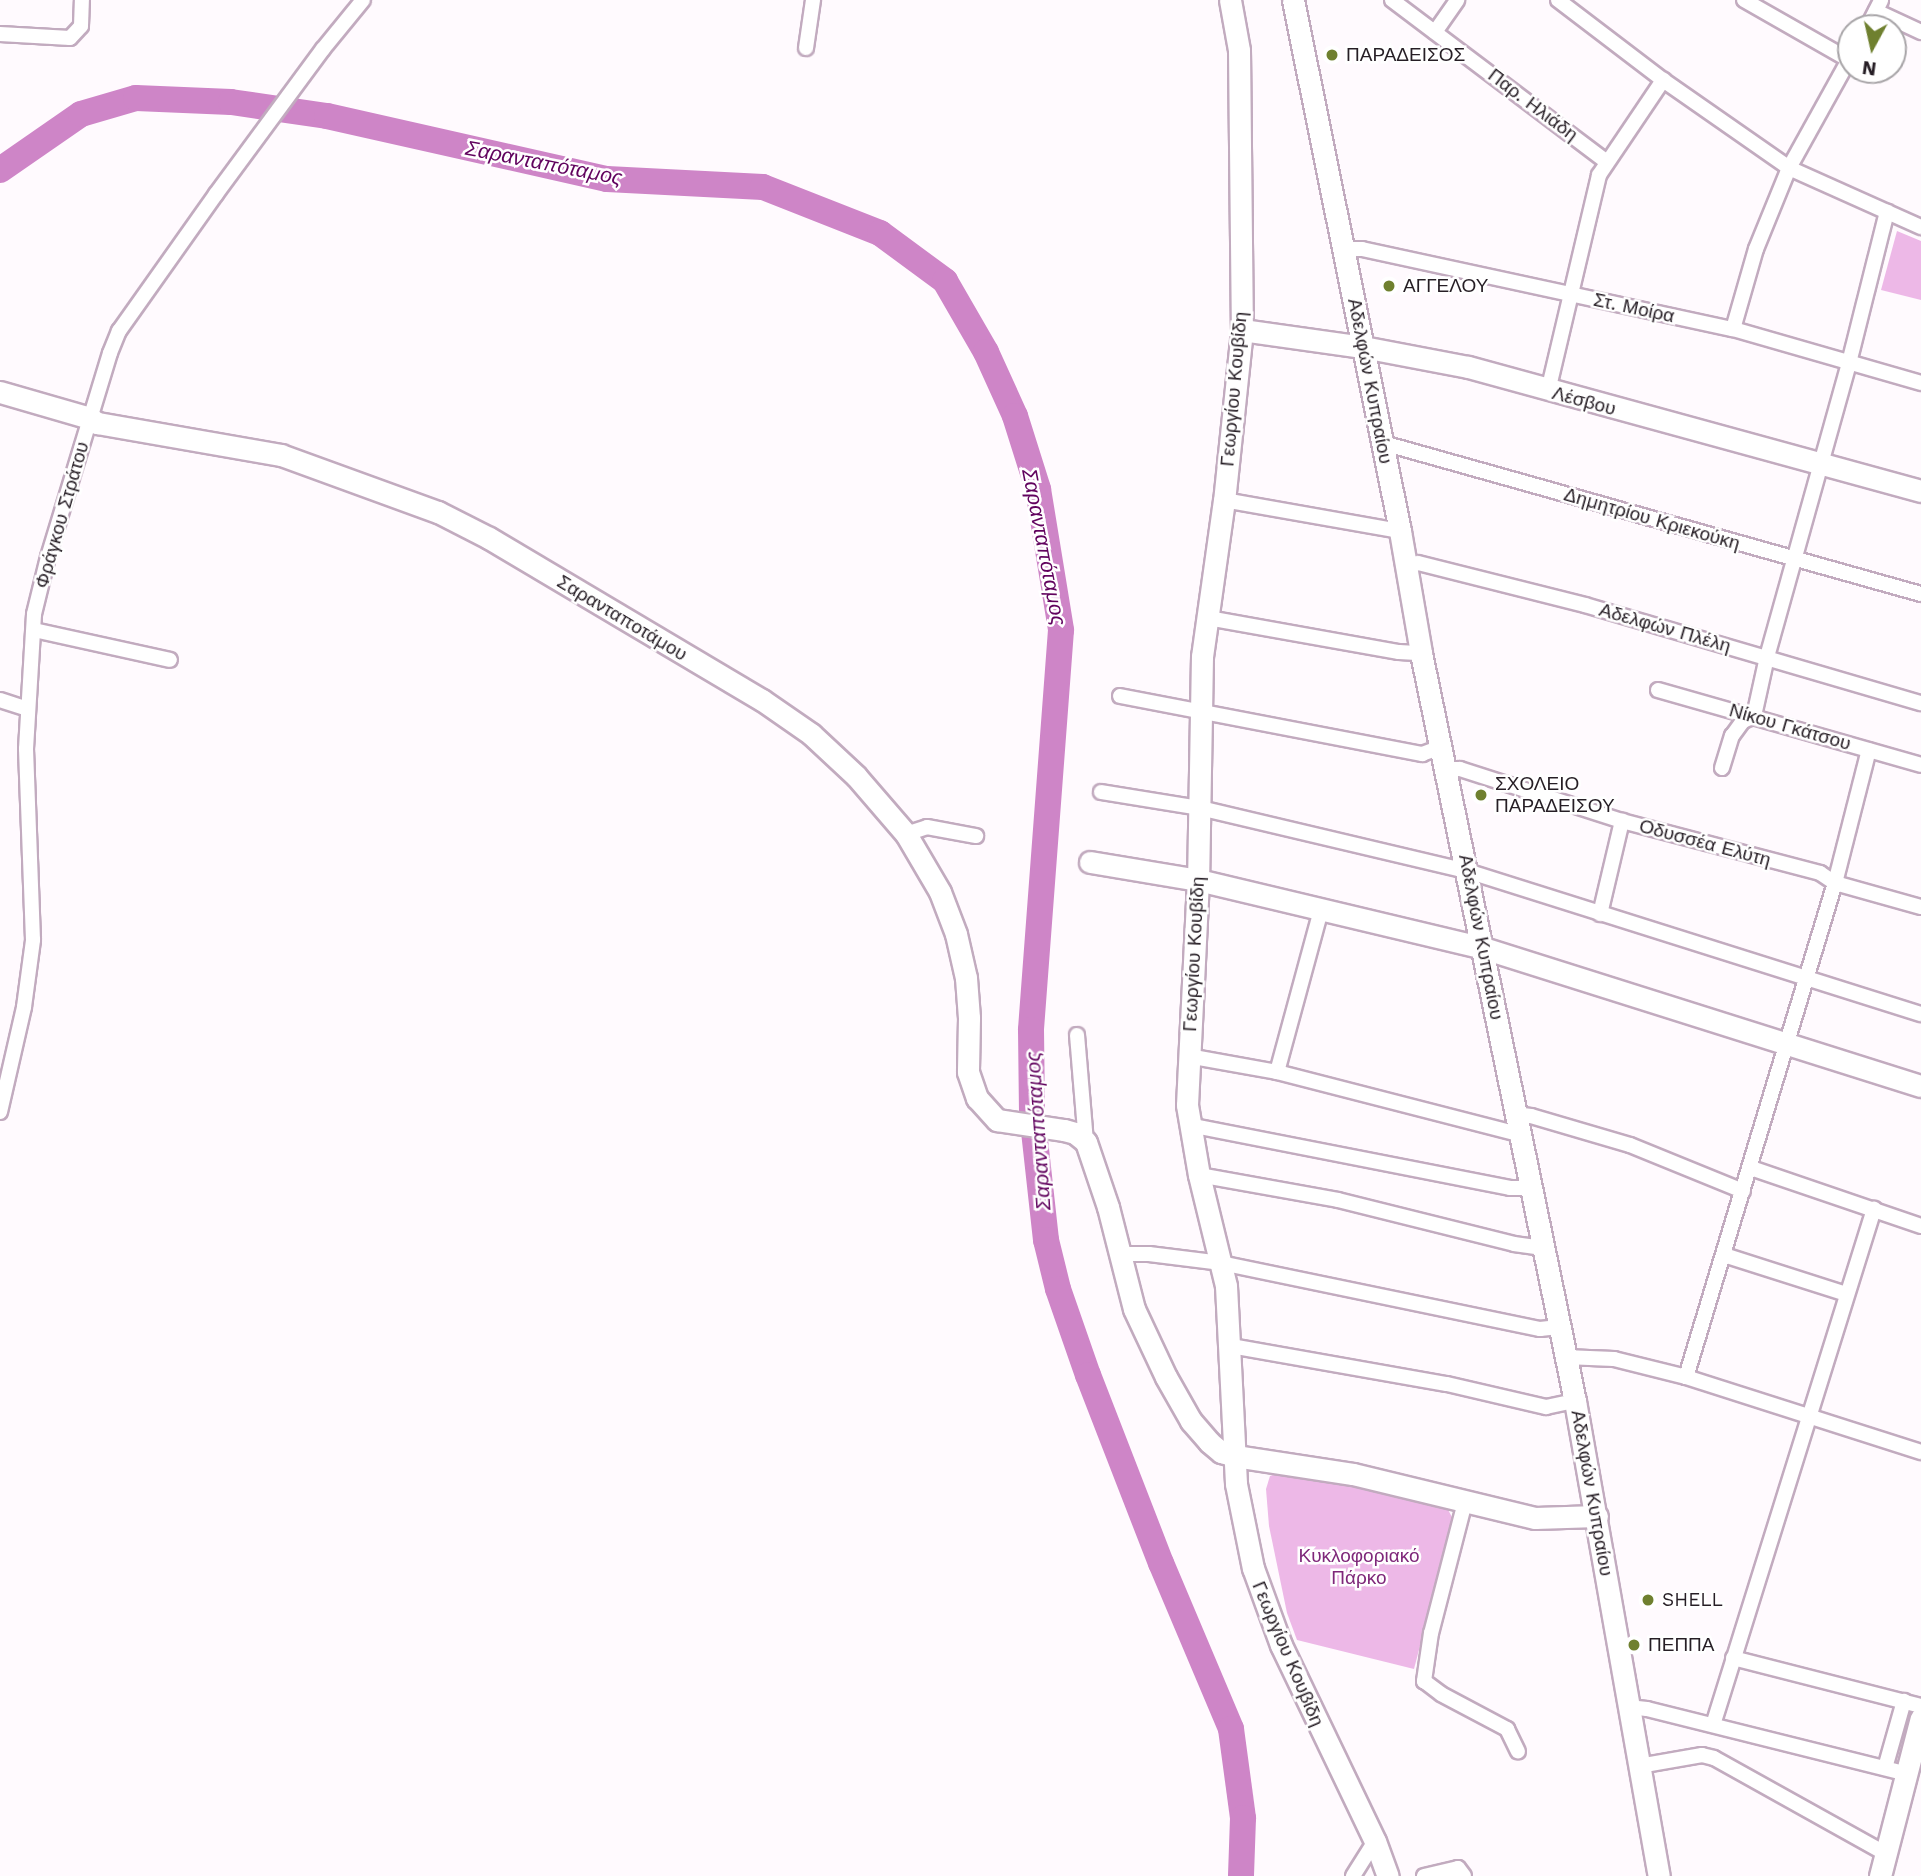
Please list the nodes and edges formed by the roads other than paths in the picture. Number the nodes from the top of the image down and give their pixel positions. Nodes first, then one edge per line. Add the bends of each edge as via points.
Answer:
1 (82, 0) edge
2 (363, 0) edge
3 (813, 0) edge
4 (1230, 0) edge
5 (1293, 0) edge
6 (1392, 0) edge
7 (1457, 0) edge
8 (1558, 0) edge
9 (1744, 0) edge
10 (1879, 6) edge
11 (1435, 32) junction
12 (1921, 32) edge
13 (0, 34) edge
14 (806, 48) dead end
15 (1837, 51) edge
16 (1663, 80) junction
17 (1837, 81) edge
18 (1606, 161) junction
19 (1789, 167) junction
20 (1887, 212) junction
21 (1921, 227) edge
22 (1344, 249) junction
23 (1572, 295) junction
24 (1242, 330) junction
25 (1733, 330) junction
26 (1363, 347) junction
27 (1849, 363) junction
28 (1921, 383) edge
29 (1548, 391) junction
30 (0, 393) edge
31 (90, 418) junction
32 (1383, 443) junction
33 (1821, 465) junction
34 (1921, 491) edge
35 (1224, 500) junction
36 (1400, 531) junction
37 (1796, 561) junction
38 (1407, 566) junction
39 (1921, 594) edge
40 (1208, 618) junction
41 (34, 630) junction
42 (1421, 653) junction
43 (1767, 657) junction
44 (170, 660) dead end
45 (1658, 690) dead end
46 (1120, 696) dead end
47 (0, 700) edge
48 (1921, 703) edge
49 (27, 709) junction
50 (1201, 709) junction
51 (1754, 716) junction
52 (1441, 747) junction
53 (1870, 750) junction
54 (1921, 765) edge
55 (1722, 768) dead end
56 (1448, 769) junction
57 (1101, 792) dead end
58 (1200, 807) junction
59 (1622, 821) junction
60 (906, 834) junction
61 (976, 836) dead end
62 (1090, 862) dead end
63 (1467, 871) junction
64 (1198, 880) junction
65 (1835, 883) junction
66 (1921, 907) edge
67 (1321, 910) junction
68 (1600, 914) junction
69 (1483, 948) junction
70 (1805, 979) junction
71 (1921, 1014) edge
72 (1077, 1035) dead end
73 (1787, 1045) junction
74 (1188, 1056) junction
75 (1277, 1072) junction
76 (1921, 1086) edge
77 (0, 1112) edge
78 (1517, 1124) junction
79 (1189, 1125) junction
80 (1086, 1142) junction
81 (1751, 1168) junction
82 (1199, 1175) junction
83 (1530, 1188) junction
84 (1743, 1191) junction
85 (1874, 1209) junction
86 (1921, 1226) edge
87 (1543, 1248) junction
88 (1119, 1254) junction
89 (1724, 1255) junction
90 (1221, 1263) junction
91 (1846, 1294) junction
92 (1559, 1327) junction
93 (1231, 1346) junction
94 (1564, 1357) junction
95 (1686, 1377) junction
96 (1575, 1401) junction
97 (1809, 1416) junction
98 (1921, 1452) edge
99 (1235, 1456) junction
100 (1465, 1502) junction
101 (1597, 1516) junction
102 (1733, 1658) junction
103 (1904, 1701) junction
104 (1921, 1706) edge
105 (1628, 1707) junction
106 (1921, 1718) edge
107 (1713, 1725) junction
108 (1518, 1752) dead end
109 (1639, 1766) junction
110 (1895, 1770) junction
111 (1375, 1841) junction
112 (1885, 1853) junction
113 (1353, 1876) edge
114 (1388, 1876) edge
115 (1424, 1876) edge
116 (1464, 1876) edge
117 (1659, 1876) edge
118 (1880, 1876) edge

1 - 13 street via 81,26 70,38
2 - 31 street, Φράγκου Στράτου via 119,331
3 - 14 street
4 - 24 street, Γεωργίου Κουβίδη via 1239,50
5 - 22 street, Αδελφών Κυπραίου
6 - 11 street, Παρ. Ηλιάδη
7 - 11 street
8 - 16 street
9 - 15 street
10 - 12 street
11 - 18 street, Παρ. Ηλιάδη
16 - 18 street
16 - 19 street
17 - 19 street
18 - 23 street
19 - 20 street
19 - 25 street via 1756,249
20 - 21 street
20 - 27 street
22 - 23 street, Στ. Μοίρα
22 - 26 street, Αδελφών Κυπραίου
23 - 25 street, Στ. Μοίρα
23 - 29 street
24 - 26 street, Λέσβου
24 - 35 street, Γεωργίου Κουβίδη
25 - 27 street, Στ. Μοίρα
26 - 29 street, Λέσβου via 1468,367
26 - 32 street, Αδελφών Κυπραίου
27 - 28 street, Στ. Μοίρα
27 - 33 street
29 - 33 street, Λέσβου
30 - 31 street, Σαρανταποτάμου
31 - 41 street, Φράγκου Στράτου via 39,591
31 - 60 street, Σαρανταποτάμου via 130,430 281,455 459,521 762,700 811,734 856,776
32 - 36 street, Αδελφών Κυπραίου
32 - 37 street, Δημητρίου Κριεκούκη
33 - 34 street, Λέσβου
33 - 37 street
35 - 36 street
35 - 40 street, Γεωργίου Κουβίδη
36 - 38 street, Αδελφών Κυπραίου
37 - 39 street, Δημητρίου Κριεκούκη
37 - 43 street
38 - 42 street, Αδελφών Κυπραίου
38 - 43 street, Αδελφών Πλέλη via 1418,563
40 - 42 street
40 - 50 street, Γεωργίου Κουβίδη
41 - 44 street
41 - 49 street, Φράγκου Στράτου
42 - 52 street, Αδελφών Κυπραίου
43 - 48 street, Αδελφών Πλέλη
43 - 51 street
45 - 51 street, Νίκου Γκάτσου
46 - 50 street
47 - 49 street
49 - 77 street, Φράγκου Στράτου via 33,940 24,1007
50 - 52 street via 1422,754
50 - 58 street, Γεωργίου Κουβίδη
51 - 53 street, Νίκου Γκάτσου
51 - 55 street via 1742,720 1732,736
52 - 56 street, Αδελφών Κυπραίου
53 - 54 street, Νίκου Γκάτσου
53 - 65 street
56 - 59 street, Οδυσσέα Ελύτη
56 - 63 street, Αδελφών Κυπραίου
57 - 58 street
58 - 63 street
58 - 64 street, Γεωργίου Κουβίδη
59 - 65 street, Οδυσσέα Ελύτη via 1820,873
59 - 68 street
60 - 61 street via 927,827
60 - 80 street, Σαρανταποτάμου via 940,892 956,934 968,998 969,1081 977,1098 997,1120 1075,1133
62 - 64 street
63 - 68 street
63 - 69 street, Αδελφών Κυπραίου
64 - 67 street
64 - 74 street, Γεωργίου Κουβίδη
65 - 66 street, Οδυσσέα Ελύτη
65 - 70 street
67 - 69 street
67 - 75 street
68 - 70 street
69 - 73 street
69 - 78 street, Αδελφών Κυπραίου
70 - 71 street
70 - 73 street
72 - 80 street
73 - 76 street
73 - 81 street
74 - 75 street
74 - 79 street, Γεωργίου Κουβίδη
75 - 78 street
78 - 83 street, Αδελφών Κυπραίου
78 - 84 street via 1531,1116 1630,1145
79 - 82 street, Γεωργίου Κουβίδη
79 - 83 street via 1510,1188
80 - 88 street
81 - 84 street
81 - 85 street
82 - 87 street via 1338,1200
82 - 90 street, Γεωργίου Κουβίδη
83 - 87 street, Αδελφών Κυπραίου
84 - 89 street
85 - 86 street
85 - 91 street
87 - 92 street, Αδελφών Κυπραίου
88 - 90 street
88 - 99 street via 1134,1309 1166,1377 1200,1432 1222,1452
89 - 91 street
89 - 95 street
90 - 92 street via 1540,1329
90 - 93 street, Γεωργίου Κουβίδη
91 - 97 street
92 - 94 street, Αδελφών Κυπραίου
93 - 96 street via 1447,1384 1546,1407
93 - 99 street, Γεωργίου Κουβίδη
94 - 95 street via 1614,1359
94 - 96 street, Αδελφών Κυπραίου
95 - 97 street
96 - 101 street, Αδελφών Κυπραίου
97 - 98 street
97 - 102 street
99 - 100 street via 1353,1474
99 - 111 street, Γεωργίου Κουβίδη via 1253,1569 1280,1645
100 - 101 street via 1535,1518
100 - 108 street via 1431,1633 1424,1681 1507,1729
101 - 105 street, Αδελφών Κυπραίου
102 - 103 street
102 - 107 street
103 - 104 street
103 - 110 street
105 - 107 street
105 - 109 street, Αδελφών Κυπραίου
106 - 110 street
107 - 110 street
109 - 112 street via 1702,1755 1714,1758
109 - 117 street, Αδελφών Κυπραίου
110 - 112 street
111 - 113 street
111 - 114 street, Γεωργίου Κουβίδη
112 - 118 street
115 - 116 street via 1458,1868

